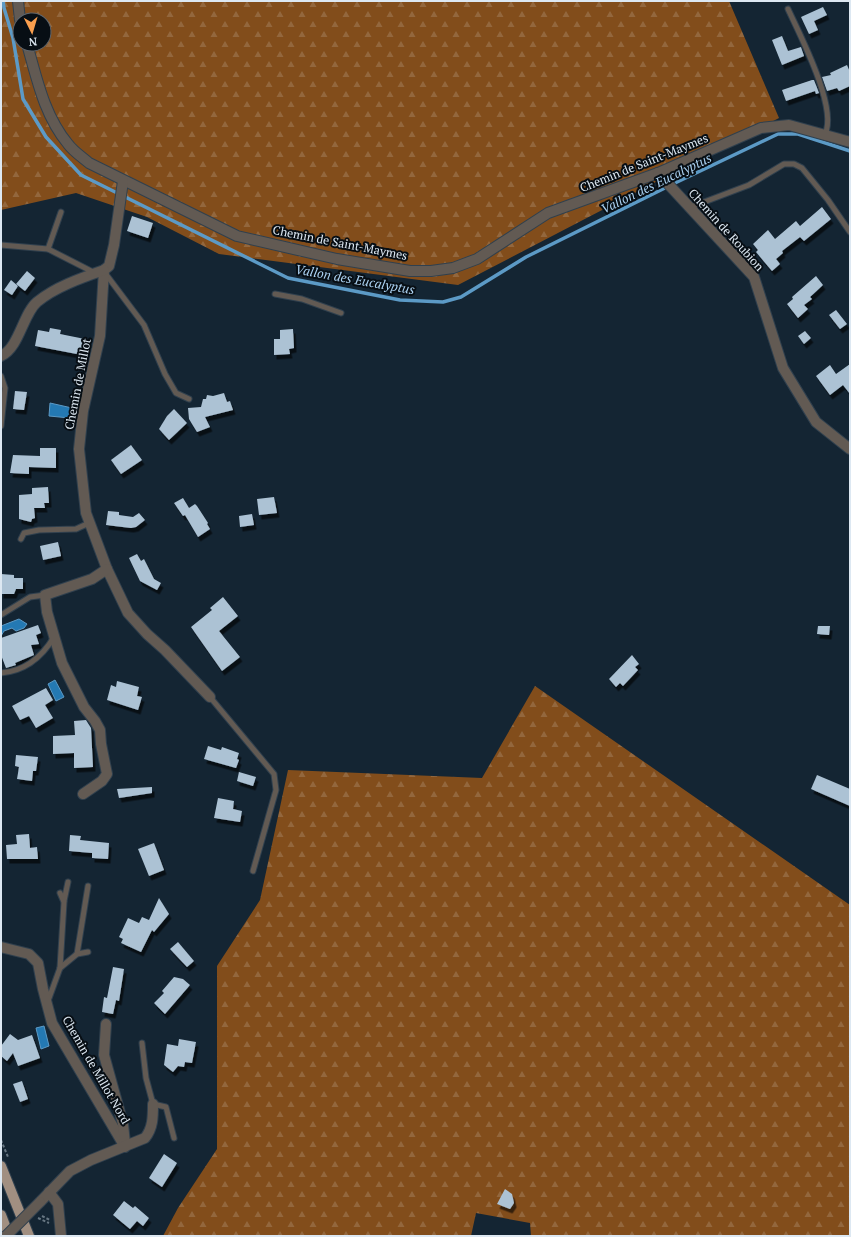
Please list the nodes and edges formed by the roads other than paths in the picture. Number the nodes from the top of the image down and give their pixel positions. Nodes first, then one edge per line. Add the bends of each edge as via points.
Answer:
1 (18, 1) edge
2 (788, 9) dead end
3 (19, 12) edge
4 (29, 52) edge
5 (825, 134) junction
6 (850, 142) edge
7 (658, 173) junction
8 (123, 185) junction
9 (691, 207) junction
10 (61, 212) dead end
11 (850, 232) edge
12 (1, 245) edge
13 (48, 249) junction
14 (100, 272) junction
15 (275, 294) dead end
16 (341, 313) dead end
17 (1, 356) edge
18 (1, 376) edge
19 (189, 399) dead end
20 (1, 426) edge
21 (850, 449) edge
22 (89, 522) junction
23 (20, 539) dead end
24 (107, 569) junction
25 (45, 595) junction
26 (1, 616) edge
27 (54, 636) junction
28 (1, 674) edge
29 (210, 697) joint
30 (83, 794) dead end
31 (253, 871) dead end
32 (68, 882) dead end
33 (88, 886) dead end
34 (60, 893) dead end
35 (64, 902) junction
36 (1, 947) edge
37 (88, 952) dead end
38 (77, 954) junction
39 (60, 968) junction
40 (47, 1004) junction
41 (106, 1024) dead end
42 (142, 1044) dead end
43 (153, 1104) junction
44 (174, 1138) dead end
45 (125, 1147) junction
46 (1, 1166) edge
47 (49, 1192) junction
48 (1, 1215) edge
49 (6, 1236) edge
50 (9, 1236) edge
51 (29, 1236) edge
52 (61, 1236) edge

1 - 3 street
2 - 5 lane via 819,77 828,121
4 - 8 street, Chemin de Saint-Maymes via 42,97 54,124 65,140 89,163
5 - 6 street, Chemin de Saint-Maymes
5 - 7 street, Chemin de Saint-Maymes via 789,125 761,128
7 - 8 street, Chemin de Saint-Maymes via 548,213 476,259 454,268 431,271 410,271 337,259 237,236 166,199
7 - 9 street, Chemin de Roubion
8 - 14 street, Chemin de Millot via 109,266
9 - 11 lane via 749,185 784,164 794,164 802,168
9 - 21 street, Chemin de Roubion via 754,277 783,368 816,422
10 - 13 lane
12 - 13 lane
13 - 14 lane
14 - 17 street via 65,285 36,303 17,338 6,354
14 - 19 lane via 144,325 176,393
14 - 22 street, Chemin de Millot via 100,336 83,411 79,448 82,486
15 - 16 lane via 302,299
18 - 20 lane via 5,388
22 - 23 lane via 76,529 24,532
22 - 24 street, Chemin de Millot
24 - 25 street via 92,579
24 - 29 street, Chemin de Millot via 128,612
25 - 26 lane via 30,598
25 - 27 street
27 - 28 lane via 45,652 30,664
27 - 30 street via 62,663 84,707 100,730 108,774
29 - 31 lane via 274,774 276,790
32 - 35 lane
33 - 38 lane
34 - 35 lane
35 - 39 lane
36 - 40 street, Chemin de Millot Nord via 29,954 38,963
37 - 38 lane
38 - 39 lane
39 - 40 lane
40 - 45 street, Chemin de Millot Nord via 52,1023
41 - 45 street, Chemin de Millot Nord via 104,1055 123,1124
42 - 43 lane via 146,1078
43 - 44 lane via 166,1108
43 - 45 street via 150,1132 145,1138
45 - 47 street via 70,1171
46 - 51 main road
47 - 49 street, bridge
47 - 52 street via 58,1204
48 - 50 main road

